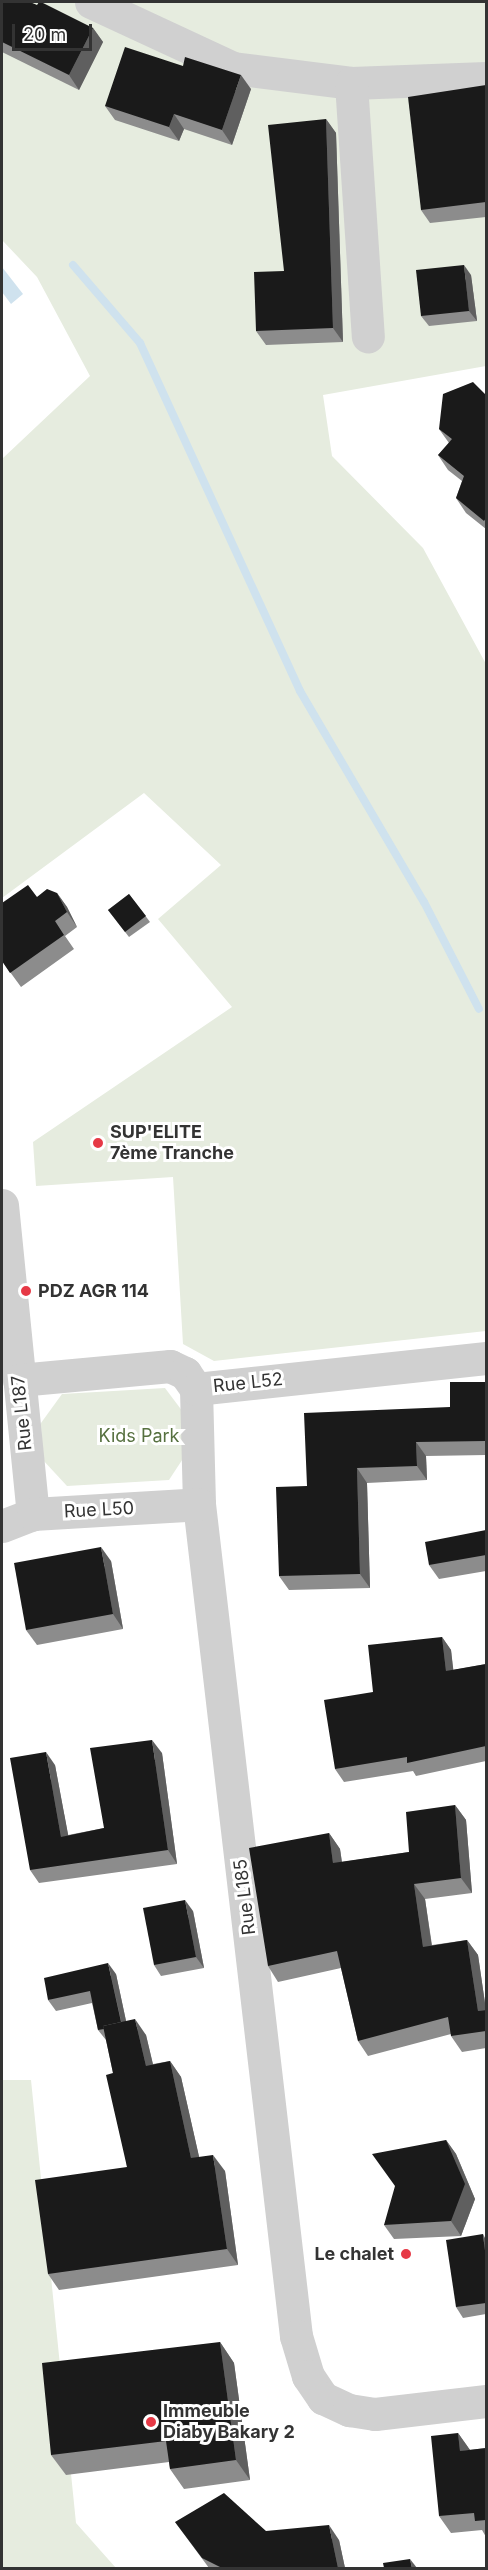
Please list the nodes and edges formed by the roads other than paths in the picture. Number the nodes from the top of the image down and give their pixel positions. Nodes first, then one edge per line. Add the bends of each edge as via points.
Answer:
1 (91, 2) edge
2 (486, 78) edge
3 (351, 83) junction
4 (368, 336) dead end
5 (2, 1205) edge
6 (486, 1358) edge
7 (19, 1380) junction
8 (196, 1389) junction
9 (199, 1504) junction
10 (33, 1514) junction
11 (2, 1526) edge
12 (486, 2402) edge

1 - 3 street via 233,68
2 - 3 street
3 - 4 street
5 - 7 street, Rue L187
6 - 8 street, Rue L52
7 - 8 street, Rue L52 via 170,1366 184,1373
7 - 10 street, Rue L187
8 - 9 street, Rue L185
9 - 10 street, Rue L50
9 - 12 street, Rue L185 via 296,2336 308,2376 323,2398 375,2414
10 - 11 street, Rue L50

